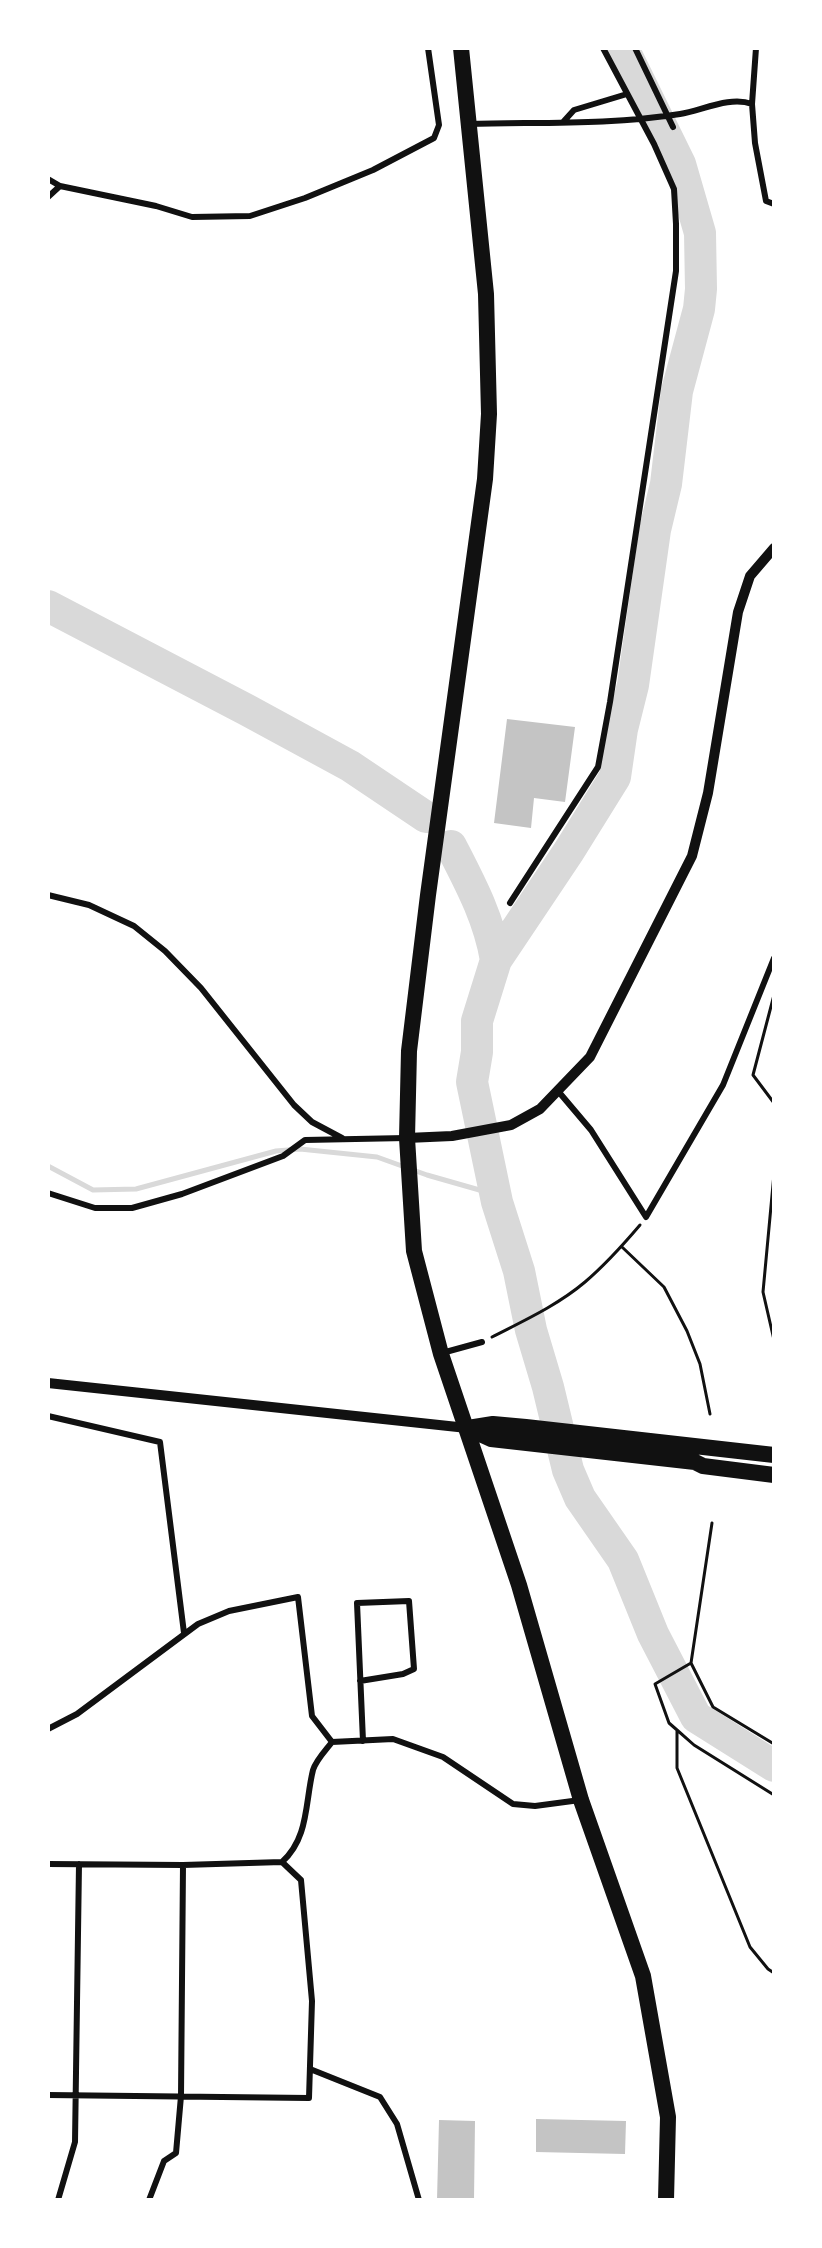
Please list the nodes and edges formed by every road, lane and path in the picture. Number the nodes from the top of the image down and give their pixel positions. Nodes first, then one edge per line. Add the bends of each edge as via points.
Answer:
1 (428, 48) edge
2 (461, 48) edge
3 (603, 48) edge
4 (635, 48) edge
5 (756, 48) edge
6 (627, 94) junction
7 (752, 104) junction
8 (563, 121) junction
9 (468, 124) junction
10 (673, 127) dead end
11 (48, 179) edge
12 (60, 186) junction
13 (48, 197) edge
14 (774, 204) edge
15 (774, 548) edge
16 (48, 895) edge
17 (510, 903) dead end
18 (774, 958) edge
19 (774, 995) edge
20 (558, 1091) junction
21 (774, 1103) edge
22 (342, 1138) junction
23 (407, 1138) junction
24 (774, 1174) edge
25 (48, 1193) edge
26 (646, 1217) junction
27 (622, 1247) junction
28 (774, 1340) edge
29 (482, 1342) joint
30 (441, 1354) junction
31 (48, 1383) edge
32 (710, 1414) dead end
33 (48, 1416) edge
34 (467, 1428) junction
35 (524, 1435) junction
36 (774, 1455) edge
37 (774, 1475) edge
38 (712, 1523) dead end
39 (184, 1633) junction
40 (691, 1663) junction
41 (360, 1681) junction
42 (48, 1729) edge
43 (677, 1730) junction
44 (363, 1741) junction
45 (332, 1742) junction
46 (774, 1744) edge
47 (774, 1795) edge
48 (581, 1800) junction
49 (282, 1862) junction
50 (48, 1864) edge
51 (79, 1864) junction
52 (183, 1865) junction
53 (774, 1973) edge
54 (310, 2069) junction
55 (48, 2095) edge
56 (77, 2095) junction
57 (181, 2096) junction
58 (58, 2200) edge
59 (149, 2200) edge
60 (419, 2200) edge
61 (666, 2200) edge

1 - 12 street via 439,125 434,138 373,170 305,198 250,216 192,217
2 - 9 highway
3 - 6 street
4 - 10 street
5 - 7 street
6 - 8 street via 574,110
6 - 17 street via 674,189 674,282 598,767
7 - 8 street via 741,100 681,114
7 - 14 street via 766,201
8 - 9 street
9 - 23 highway via 486,294 489,414 484,478 416,988 409,1051
11 - 12 street
12 - 13 street
15 - 20 street via 750,576 738,612 708,793 692,856 590,1057
16 - 22 street via 89,905 134,926 165,951 201,988 294,1105 312,1122
18 - 26 street via 723,1085
19 - 21 path via 753,1075
20 - 23 street via 540,1109 511,1125 452,1136
20 - 26 street via 591,1130
22 - 23 street
22 - 25 street via 305,1140 283,1156 182,1194 132,1208 95,1208
23 - 30 highway via 414,1251
24 - 28 path via 763,1292
26 - 27 path
27 - 29 path via 584,1283 540,1312
27 - 32 path via 664,1287 678,1313 700,1364
29 - 30 street
30 - 34 highway
31 - 34 street
33 - 39 street via 159,1442
34 - 35 highway via 491,1439
34 - 48 highway via 519,1585
35 - 36 highway via 571,1431
35 - 37 highway via 578,1449
38 - 40 path
39 - 42 street via 77,1714
39 - 45 street via 230,1611 298,1597 312,1716
40 - 43 path via 654,1684 669,1723
40 - 46 path via 713,1707
41 - 41 street via 357,1603 408,1601 414,1669
41 - 44 street
43 - 47 path
43 - 53 path via 677,1768 750,1947
44 - 45 street
44 - 48 street via 393,1739 443,1757 513,1804 534,1806
45 - 49 street via 314,1767 307,1814 293,1852
48 - 61 highway via 643,1976 669,2117
49 - 52 street
49 - 54 street via 301,1880 312,2001
50 - 51 street
51 - 52 street
51 - 56 street
52 - 57 street
54 - 57 street via 309,2098
54 - 60 street via 380,2097 397,2124
55 - 56 street
56 - 57 street
56 - 58 street via 75,2142
57 - 59 street via 176,2153 164,2161

